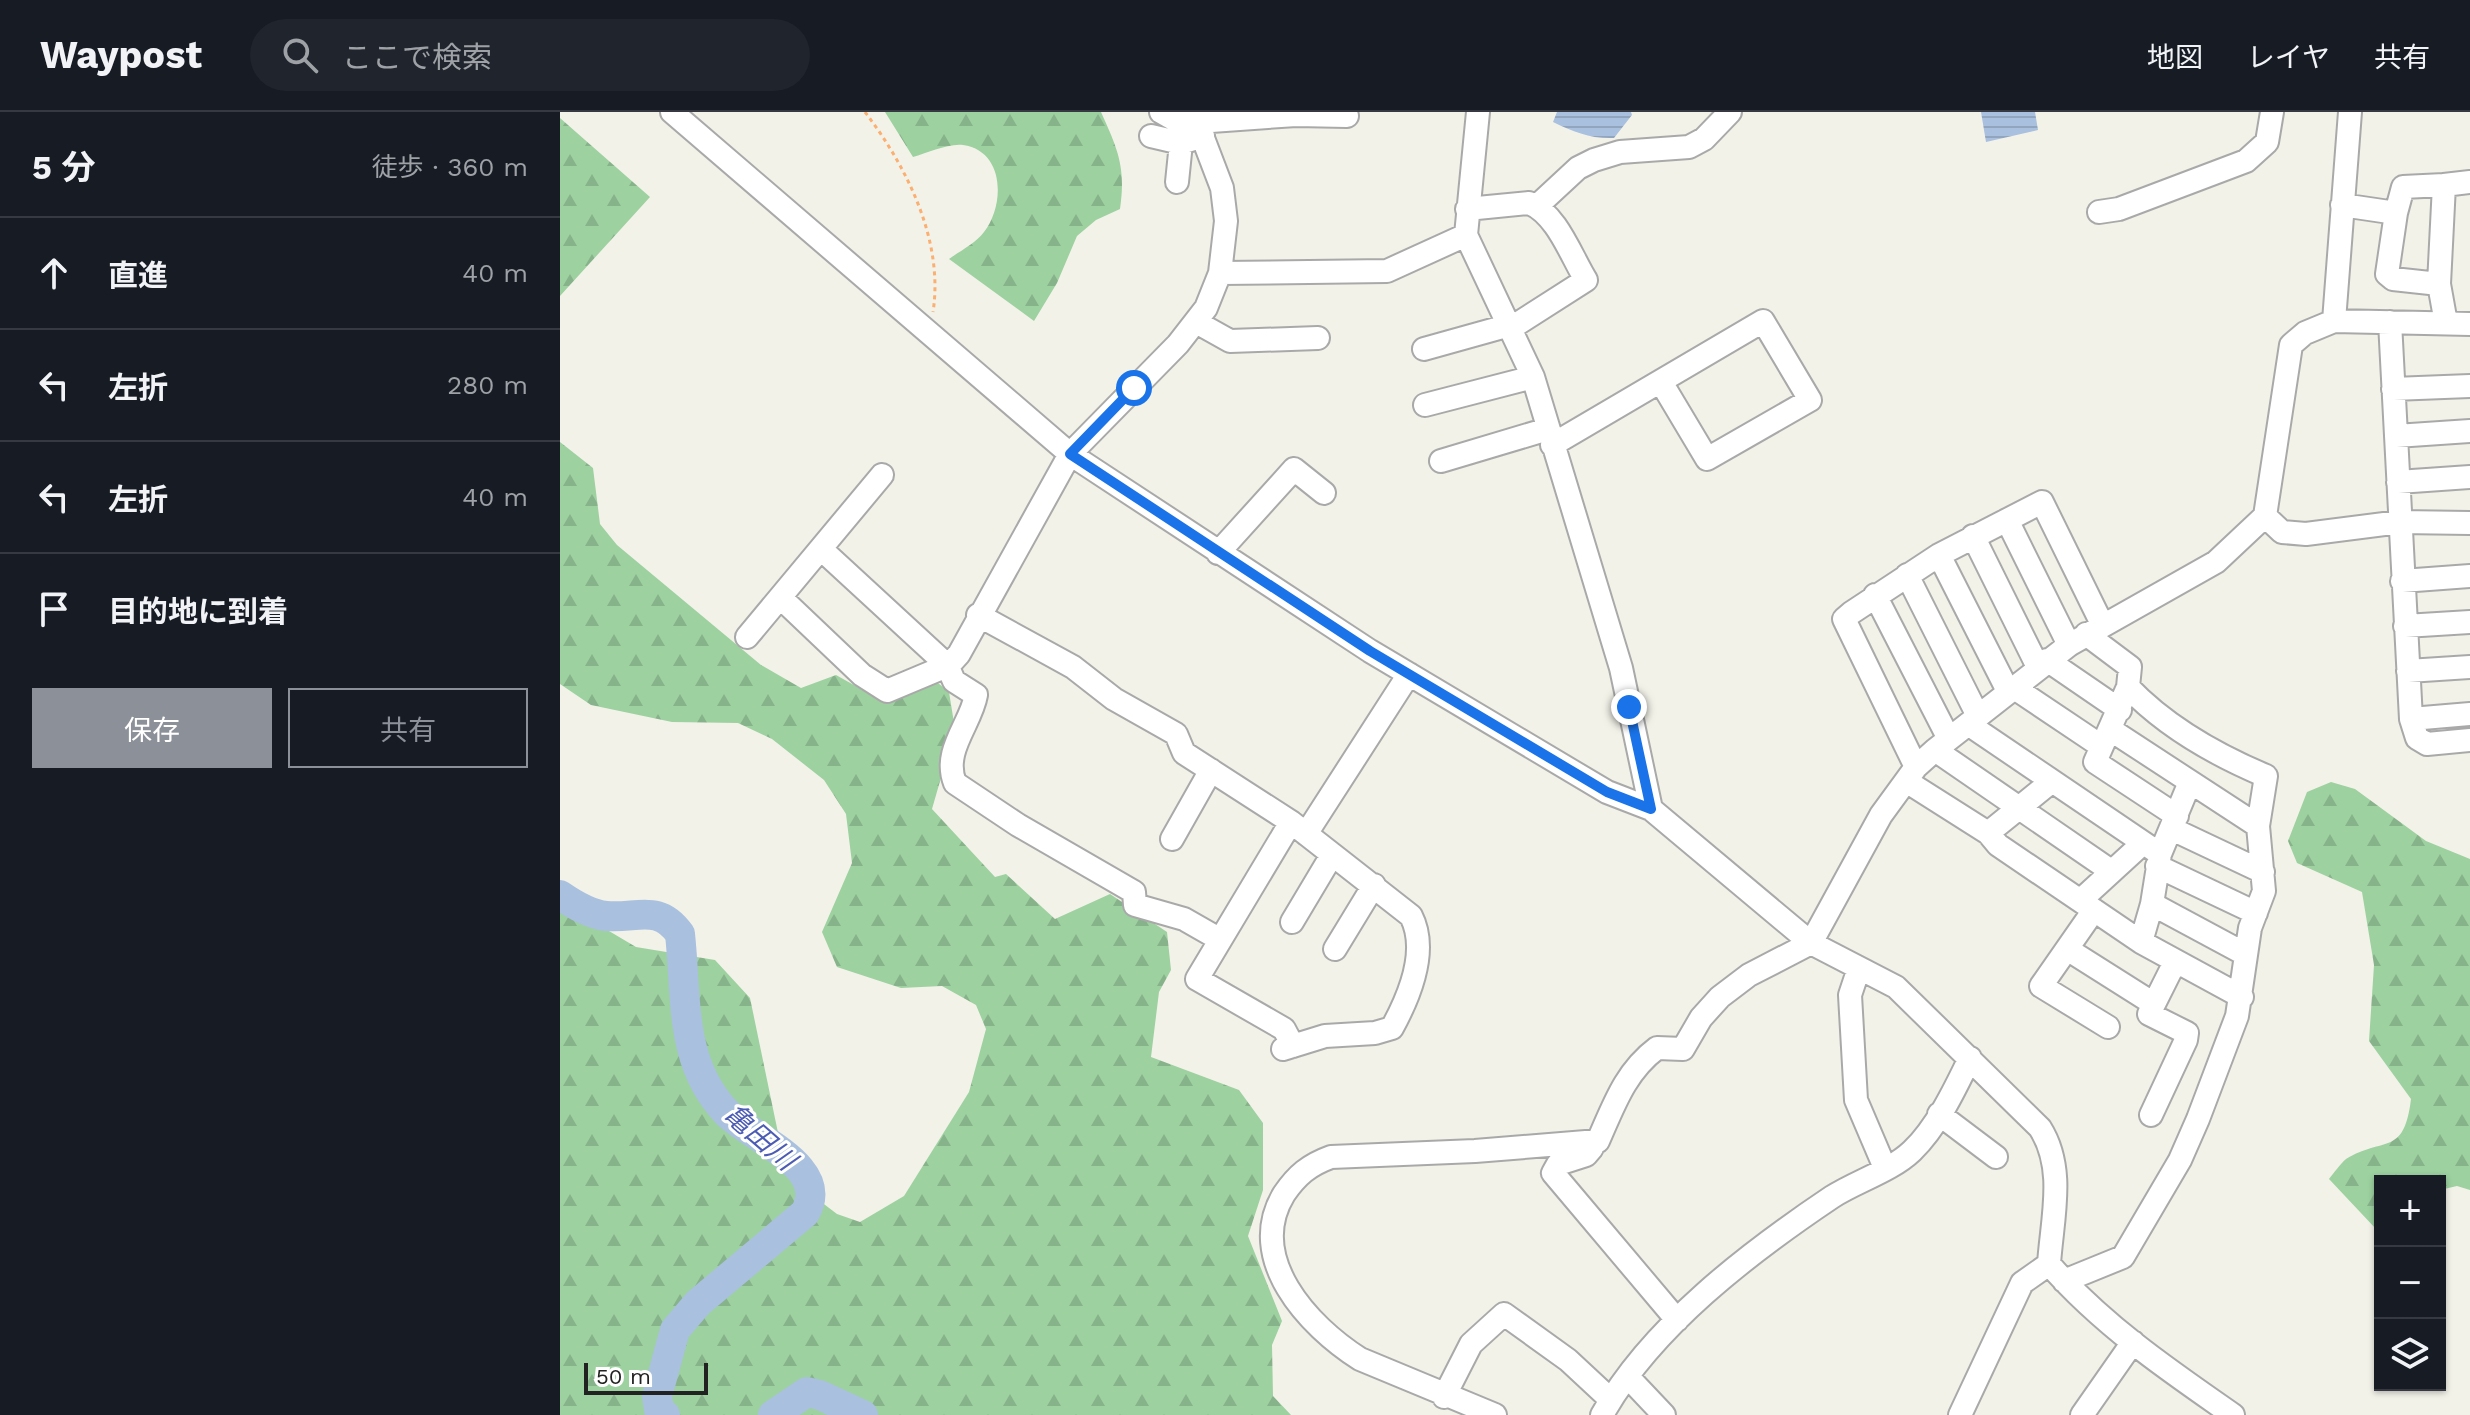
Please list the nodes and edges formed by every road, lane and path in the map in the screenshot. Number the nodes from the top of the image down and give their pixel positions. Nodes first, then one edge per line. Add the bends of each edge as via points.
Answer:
1 (672, 112) edge
2 (865, 112) edge
3 (1161, 112) edge
4 (1478, 112) edge
5 (1730, 112) edge
6 (2272, 112) edge
7 (2350, 112) edge
8 (1347, 116) dead end
9 (1193, 128) edge
10 (1151, 136) dead end
11 (1177, 182) dead end
12 (2470, 182) edge
13 (2444, 185) junction
14 (2342, 205) junction
15 (1537, 206) junction
16 (1467, 209) junction
17 (2099, 212) dead end
18 (2396, 213) junction
19 (1466, 235) junction
20 (1220, 273) junction
21 (2439, 284) junction
22 (2334, 321) junction
23 (1196, 322) junction
24 (2390, 322) junction
25 (2446, 323) junction
26 (2470, 324) edge
27 (1510, 326) junction
28 (927, 331) junction
29 (1318, 338) dead end
30 (1424, 349) dead end
31 (1533, 377) junction
32 (1661, 382) junction
33 (2470, 386) edge
34 (2393, 389) junction
35 (1425, 405) dead end
36 (2470, 431) edge
37 (2396, 436) junction
38 (1550, 437) junction
39 (1070, 454) junction
40 (1441, 461) dead end
41 (882, 475) dead end
42 (2470, 477) edge
43 (2398, 482) junction
44 (1324, 493) dead end
45 (2265, 516) junction
46 (2007, 520) junction
47 (2400, 522) junction
48 (2470, 523) edge
49 (1973, 536) junction
50 (821, 549) junction
51 (1218, 553) junction
52 (1939, 555) junction
53 (1907, 575) junction
54 (2470, 576) edge
55 (2402, 581) junction
56 (1875, 595) junction
57 (781, 598) junction
58 (978, 615) junction
59 (2470, 622) edge
60 (2405, 626) junction
61 (2086, 635) junction
62 (747, 637) dead end
63 (2043, 664) junction
64 (947, 665) junction
65 (2470, 667) edge
66 (2408, 671) junction
67 (1409, 674) junction
68 (2128, 687) junction
69 (2010, 689) junction
70 (2470, 714) edge
71 (2411, 719) junction
72 (1973, 720) junction
73 (2111, 729) junction
74 (2470, 740) edge
75 (1942, 744) junction
76 (1211, 770) junction
77 (1911, 774) junction
78 (2051, 782) junction
79 (2190, 782) junction
80 (2020, 807) junction
81 (1651, 809) junction
82 (2174, 823) junction
83 (2258, 826) junction
84 (1299, 828) junction
85 (1988, 833) junction
86 (1172, 839) dead end
87 (1332, 855) junction
88 (2153, 855) junction
89 (2111, 871) junction
90 (2263, 872) junction
91 (1374, 885) junction
92 (2152, 904) junction
93 (2088, 905) junction
94 (2256, 913) junction
95 (1292, 922) dead end
96 (1219, 939) junction
97 (2141, 942) junction
98 (1811, 943) junction
99 (1335, 949) dead end
100 (2067, 949) junction
101 (2245, 954) junction
102 (2175, 962) junction
103 (1859, 968) junction
104 (2242, 997) junction
105 (2154, 1004) junction
106 (2108, 1027) dead end
107 (1970, 1058) junction
108 (1939, 1114) junction
109 (2151, 1115) dead end
110 (1598, 1141) junction
111 (1996, 1157) dead end
112 (1885, 1168) junction
113 (2057, 1272) junction
114 (1677, 1320) junction
115 (2133, 1342) junction
116 (1629, 1378) junction
117 (1444, 1397) junction
118 (1607, 1408) edge
119 (1495, 1415) edge
120 (1664, 1415) edge
121 (1960, 1415) edge
122 (2082, 1415) edge
123 (2233, 1415) edge

1 - 28 street
2 - 28 path via 903,168 923,216 934,272 934,309
3 - 9 street
4 - 16 street
5 - 15 street via 1689,147 1620,152 1594,160
6 - 17 street via 2267,142 2246,161
7 - 14 street
8 - 9 street via 1296,115
9 - 10 street
9 - 11 street
9 - 20 street via 1222,188 1227,237
12 - 13 street
13 - 18 street via 2403,187
13 - 21 street
14 - 18 street
14 - 22 street
15 - 16 street
15 - 27 street via 1586,280
16 - 19 street
18 - 21 street via 2387,274
19 - 20 street via 1387,271
19 - 27 street
20 - 23 street
21 - 25 street
22 - 24 street
22 - 45 street via 2291,345
23 - 29 street via 1230,341
23 - 39 street
24 - 25 street
24 - 34 street
25 - 26 street
27 - 30 street
27 - 31 street
28 - 39 street
31 - 35 street
31 - 38 street
32 - 32 street via 1763,321 1810,400 1707,459
32 - 38 street
33 - 34 street
34 - 37 street
36 - 37 street
37 - 43 street
38 - 40 street
38 - 81 street via 1621,668
39 - 51 street
39 - 58 street
41 - 50 street
42 - 43 street
43 - 47 street
44 - 51 street via 1294,469
45 - 47 street via 2282,532 2306,534
45 - 61 street via 2216,562
46 - 49 street
46 - 61 street
46 - 61 street via 2042,502
47 - 48 street
47 - 55 street
49 - 52 street
49 - 63 street
50 - 57 street
50 - 64 street
51 - 67 street
52 - 53 street
52 - 69 street
53 - 56 street
53 - 72 street
54 - 55 street
55 - 60 street
56 - 75 street
56 - 77 street via 1844,619
57 - 62 street
57 - 64 street via 862,675 887,691
58 - 64 street via 959,654
58 - 76 street via 1073,667 1114,699 1176,734 1184,753
59 - 60 street
60 - 66 street
61 - 63 street
61 - 68 street via 2130,667
63 - 69 street
63 - 73 street
64 - 96 street via 954,681 976,695 956,738 955,783 1134,892 1135,905 1184,919
65 - 66 street
66 - 71 street
67 - 81 street via 1607,792
67 - 84 street
68 - 73 street
68 - 83 street via 2145,705 2221,757 2266,776
69 - 72 street
69 - 73 street
70 - 71 street
71 - 74 street via 2417,738 2427,744
72 - 75 street
72 - 78 street
73 - 79 street
73 - 82 street via 2095,762
75 - 77 street
75 - 80 street
76 - 84 street
76 - 86 street
77 - 85 street
77 - 98 street via 1868,837
78 - 80 street
78 - 88 street
79 - 82 street
79 - 83 street
80 - 85 street
80 - 89 street
81 - 98 street
82 - 88 street
82 - 90 street
83 - 90 street
84 - 87 street
84 - 96 street
85 - 93 street
87 - 91 street
87 - 95 street
88 - 89 street
88 - 92 street
88 - 94 street
89 - 93 street
90 - 94 street via 2264,891
91 - 96 street via 1402,906 1416,926 1412,984 1388,1031 1333,1035 1288,1048 1284,1029 1197,979
91 - 99 street
92 - 97 street
92 - 101 street
93 - 97 street
93 - 100 street
94 - 101 street
97 - 102 street
98 - 103 street
98 - 110 street via 1749,975 1720,997 1683,1049 1657,1048 1638,1062
100 - 105 street
100 - 106 street via 2041,986
101 - 104 street
102 - 104 street
102 - 105 street
103 - 107 street via 1896,987
103 - 112 street via 1850,995 1856,1100
104 - 113 street via 2198,1119 2123,1257
105 - 109 street via 2149,1014 2187,1033
107 - 108 street
107 - 113 street via 2050,1144
108 - 111 street
108 - 112 street via 1910,1153
110 - 114 street via 1586,1155 1558,1164 1553,1173
110 - 117 street via 1331,1157 1296,1176 1282,1198 1269,1241 1279,1271 1302,1308 1360,1359
112 - 114 street via 1834,1196
113 - 115 street via 2086,1305
113 - 121 street via 2022,1283
114 - 116 street
115 - 122 street
115 - 123 street
116 - 118 street
116 - 120 street
117 - 118 street via 1471,1344 1504,1314 1568,1360
117 - 119 street

